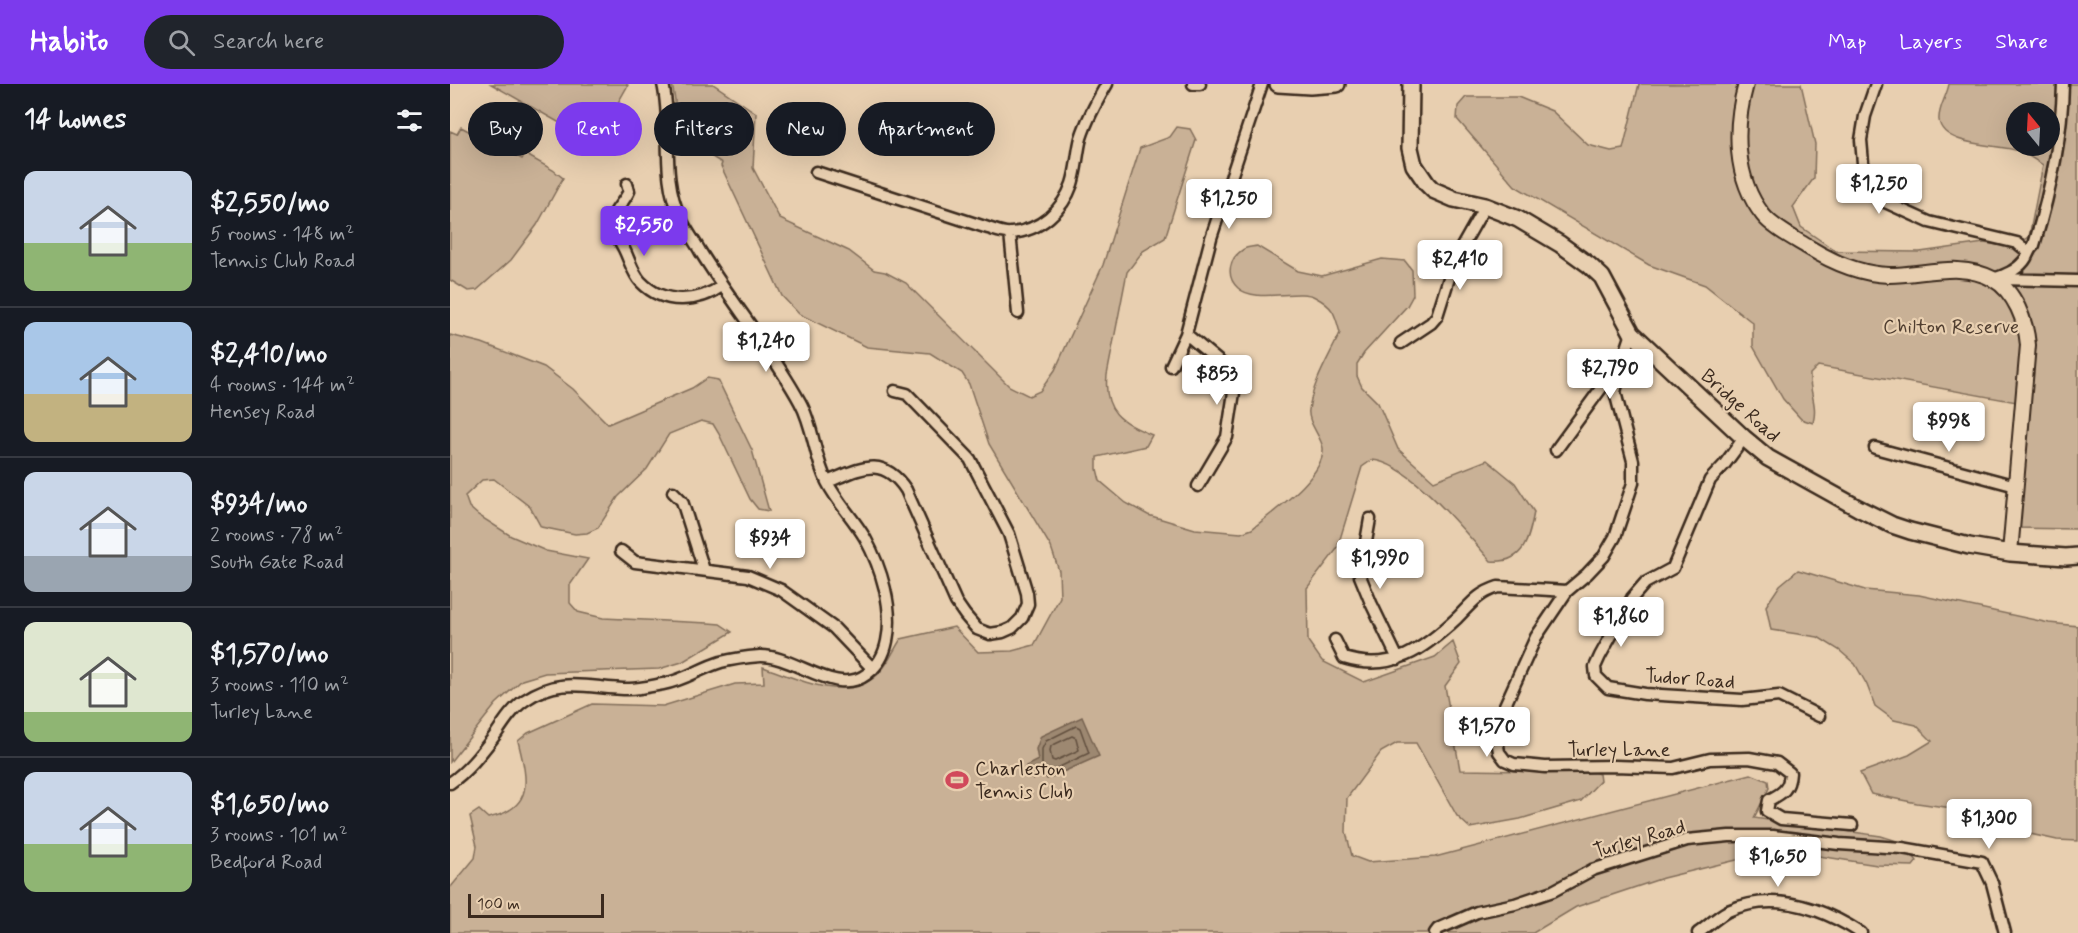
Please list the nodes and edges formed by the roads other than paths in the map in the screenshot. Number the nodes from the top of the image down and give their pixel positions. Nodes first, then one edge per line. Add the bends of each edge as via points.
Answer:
1 (663, 84) edge
2 (1107, 84) edge
3 (1193, 84) edge
4 (1200, 84) edge
5 (1262, 84) edge
6 (1278, 84) edge
7 (1337, 84) edge
8 (1411, 84) edge
9 (1746, 84) edge
10 (1876, 84) edge
11 (2062, 87) edge
12 (816, 172) dead end
13 (627, 184) dead end
14 (1485, 206) junction
15 (1010, 233) junction
16 (2027, 251) junction
17 (1994, 279) junction
18 (2078, 281) edge
19 (723, 286) junction
20 (1018, 313) dead end
21 (1632, 333) junction
22 (1186, 334) junction
23 (1401, 344) dead end
24 (1624, 357) junction
25 (1171, 366) dead end
26 (895, 391) dead end
27 (1744, 438) junction
28 (1875, 448) dead end
29 (1556, 450) dead end
30 (827, 482) junction
31 (1198, 486) dead end
32 (2016, 486) junction
33 (673, 492) dead end
34 (1370, 519) dead end
35 (621, 551) dead end
36 (2010, 553) junction
37 (2078, 556) edge
38 (704, 570) junction
39 (1567, 591) junction
40 (1335, 640) dead end
41 (1398, 658) junction
42 (873, 669) junction
43 (1819, 716) dead end
44 (450, 783) edge
45 (1852, 825) dead end
46 (1435, 933) edge
47 (1698, 933) edge
48 (1861, 933) edge
49 (2005, 933) edge

1 - 19 street via 670,188 680,217
2 - 15 street via 1081,138 1073,182 1064,203 1050,218
3 - 4 street
5 - 22 street via 1211,238
6 - 7 main road
8 - 14 main road, Bridge Road via 1410,148 1419,174 1433,190
9 - 17 street via 1740,105 1738,149 1746,184 1764,217 1820,255 1870,273 1890,275 1949,269
10 - 16 street via 1868,102 1861,140 1863,163 1872,186 1885,202 1929,222 2017,243
11 - 16 street via 2063,111 2055,162 2034,245
12 - 15 street
13 - 19 street via 626,199 614,214 612,224 640,281 657,293 678,300 694,299
14 - 21 main road, Bridge Road via 1518,219 1589,265 1602,277
14 - 23 street via 1455,259 1437,316
15 - 20 street
16 - 17 street via 2026,260 2011,273
17 - 18 street
17 - 32 street via 2013,300 2027,333
19 - 30 street via 802,405
21 - 24 street
21 - 27 main road, Bridge Road
22 - 25 street
22 - 31 street via 1228,369 1235,387 1227,437
24 - 29 street
24 - 39 street, Turley Lane via 1615,392 1633,461 1633,483 1615,537 1604,556
26 - 30 street via 907,394 970,459 1009,534 1027,593 1028,604 1022,618 1003,632 990,634 977,629 956,602 906,490 880,467 868,467
27 - 36 main road, Bridge Road via 1768,458 1892,525
27 - 43 street, Tudor Road via 1710,480 1673,568 1645,584 1632,598 1600,656 1596,676 1608,688 1645,694 1742,700 1779,696
28 - 32 street
30 - 42 street via 865,538 879,567 886,597 888,638 882,658
32 - 36 street
33 - 38 street via 682,501
34 - 41 street via 1360,576
35 - 38 street via 635,562
36 - 37 main road, Bridge Road
38 - 42 street via 748,576 781,590 834,628
39 - 41 street via 1487,591 1438,634
39 - 45 street, Turley Lane via 1536,637 1501,714 1496,733 1505,760 1545,767 1673,768 1710,759 1749,758 1777,763 1790,773 1790,783 1769,800 1767,811 1781,819
40 - 41 street via 1344,658 1358,662 1390,662
42 - 44 street via 848,682 826,678 787,660 762,656 722,662 667,684 630,689 567,684 524,701
46 - 49 street, Turley Road via 1477,912 1553,891 1592,870 1687,840 1729,836 1773,836 1902,848 1982,862 1992,883
47 - 48 street via 1726,912 1752,903 1771,902 1797,904 1826,913

